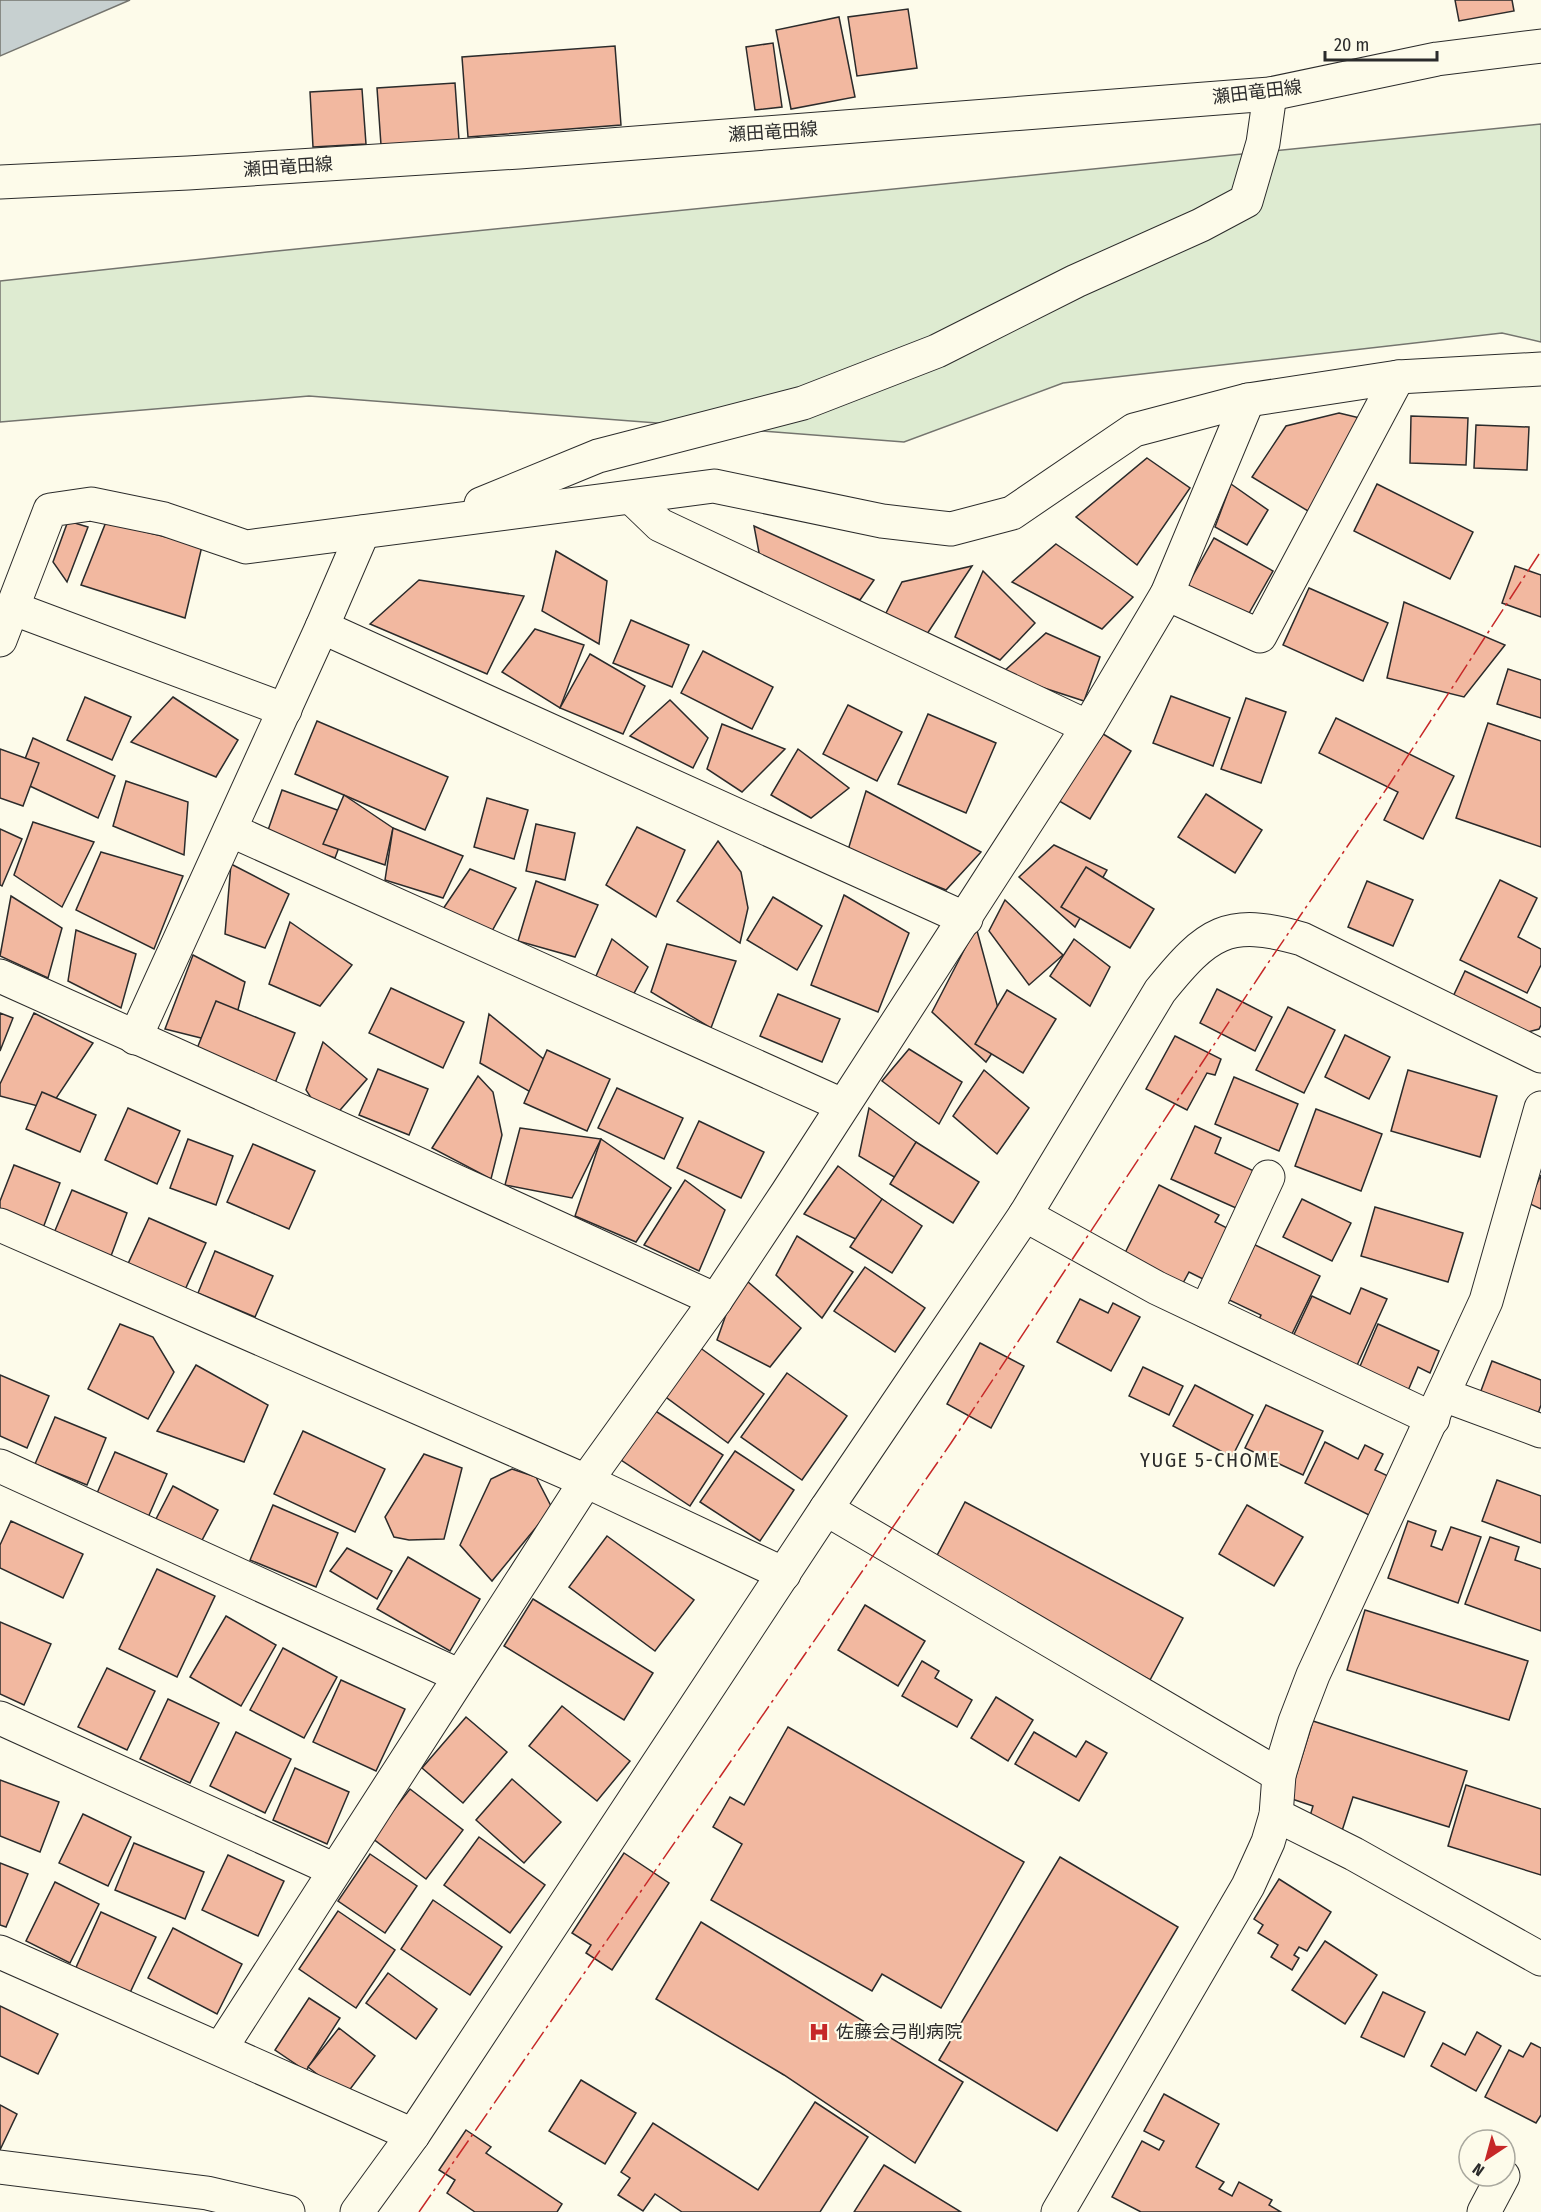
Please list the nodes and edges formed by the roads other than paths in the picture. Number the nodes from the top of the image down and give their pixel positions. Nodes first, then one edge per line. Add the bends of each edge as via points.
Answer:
1 (1541, 46) edge
2 (1270, 94) junction
3 (0, 182) edge
4 (1541, 369) edge
5 (1398, 378) junction
6 (1248, 400) junction
7 (632, 498) junction
8 (443, 520) junction
9 (363, 532) junction
10 (1167, 594) junction
11 (12, 608) junction
12 (322, 627) junction
13 (0, 640) edge
14 (285, 710) junction
15 (1088, 727) junction
16 (230, 830) junction
17 (966, 920) junction
18 (0, 976) edge
19 (135, 1038) junction
20 (1541, 1056) edge
21 (842, 1105) junction
22 (1541, 1108) edge
23 (1268, 1177) dead end
24 (1025, 1215) junction
25 (0, 1225) edge
26 (716, 1300) junction
27 (1206, 1311) junction
28 (1439, 1407) junction
29 (1541, 1431) edge
30 (0, 1466) edge
31 (586, 1481) junction
32 (826, 1509) junction
33 (784, 1574) junction
34 (460, 1676) junction
35 (0, 1718) edge
36 (1279, 1775) junction
37 (1276, 1815) junction
38 (335, 1870) junction
39 (0, 1952) edge
40 (1541, 1959) edge
41 (221, 2048) junction
42 (413, 2135) junction
43 (0, 2167) edge
44 (1497, 2188) edge
45 (288, 2212) edge
46 (357, 2212) edge
47 (1058, 2212) edge
48 (1484, 2212) edge

1 - 2 street, 瀬田竜田線 via 1437,59
2 - 3 street, 瀬田竜田線 via 496,153
2 - 8 street via 1263,143 1246,201 1201,225 1076,281 937,351 803,403 598,456
4 - 5 street
5 - 6 street
5 - 10 street via 1260,636
6 - 7 street via 1134,430 1012,513 951,529 882,522 714,486
6 - 10 street
7 - 8 street
7 - 15 street via 660,525
8 - 9 street
9 - 11 street via 246,547 164,519 92,504 50,510
9 - 12 street
10 - 15 street
11 - 13 street
11 - 14 street
12 - 14 street
12 - 17 street
14 - 16 street
15 - 17 street
16 - 19 street
16 - 21 street
17 - 21 street
18 - 19 street
19 - 26 street
20 - 24 street via 1302,939 1274,931 1233,930 1201,945 1160,992
21 - 26 street
22 - 28 street via 1486,1301
23 - 27 street
24 - 27 street
24 - 32 street
25 - 31 street
26 - 31 street
27 - 28 street
28 - 29 street
28 - 36 street via 1313,1675
30 - 34 street
31 - 33 street
31 - 34 street
32 - 33 street
32 - 36 street
33 - 42 street
34 - 38 street
35 - 38 street
36 - 37 street
37 - 40 street
37 - 47 street via 1248,1886
38 - 41 street
39 - 41 street
41 - 42 street
42 - 46 street
43 - 45 street via 207,2193
44 - 48 street

